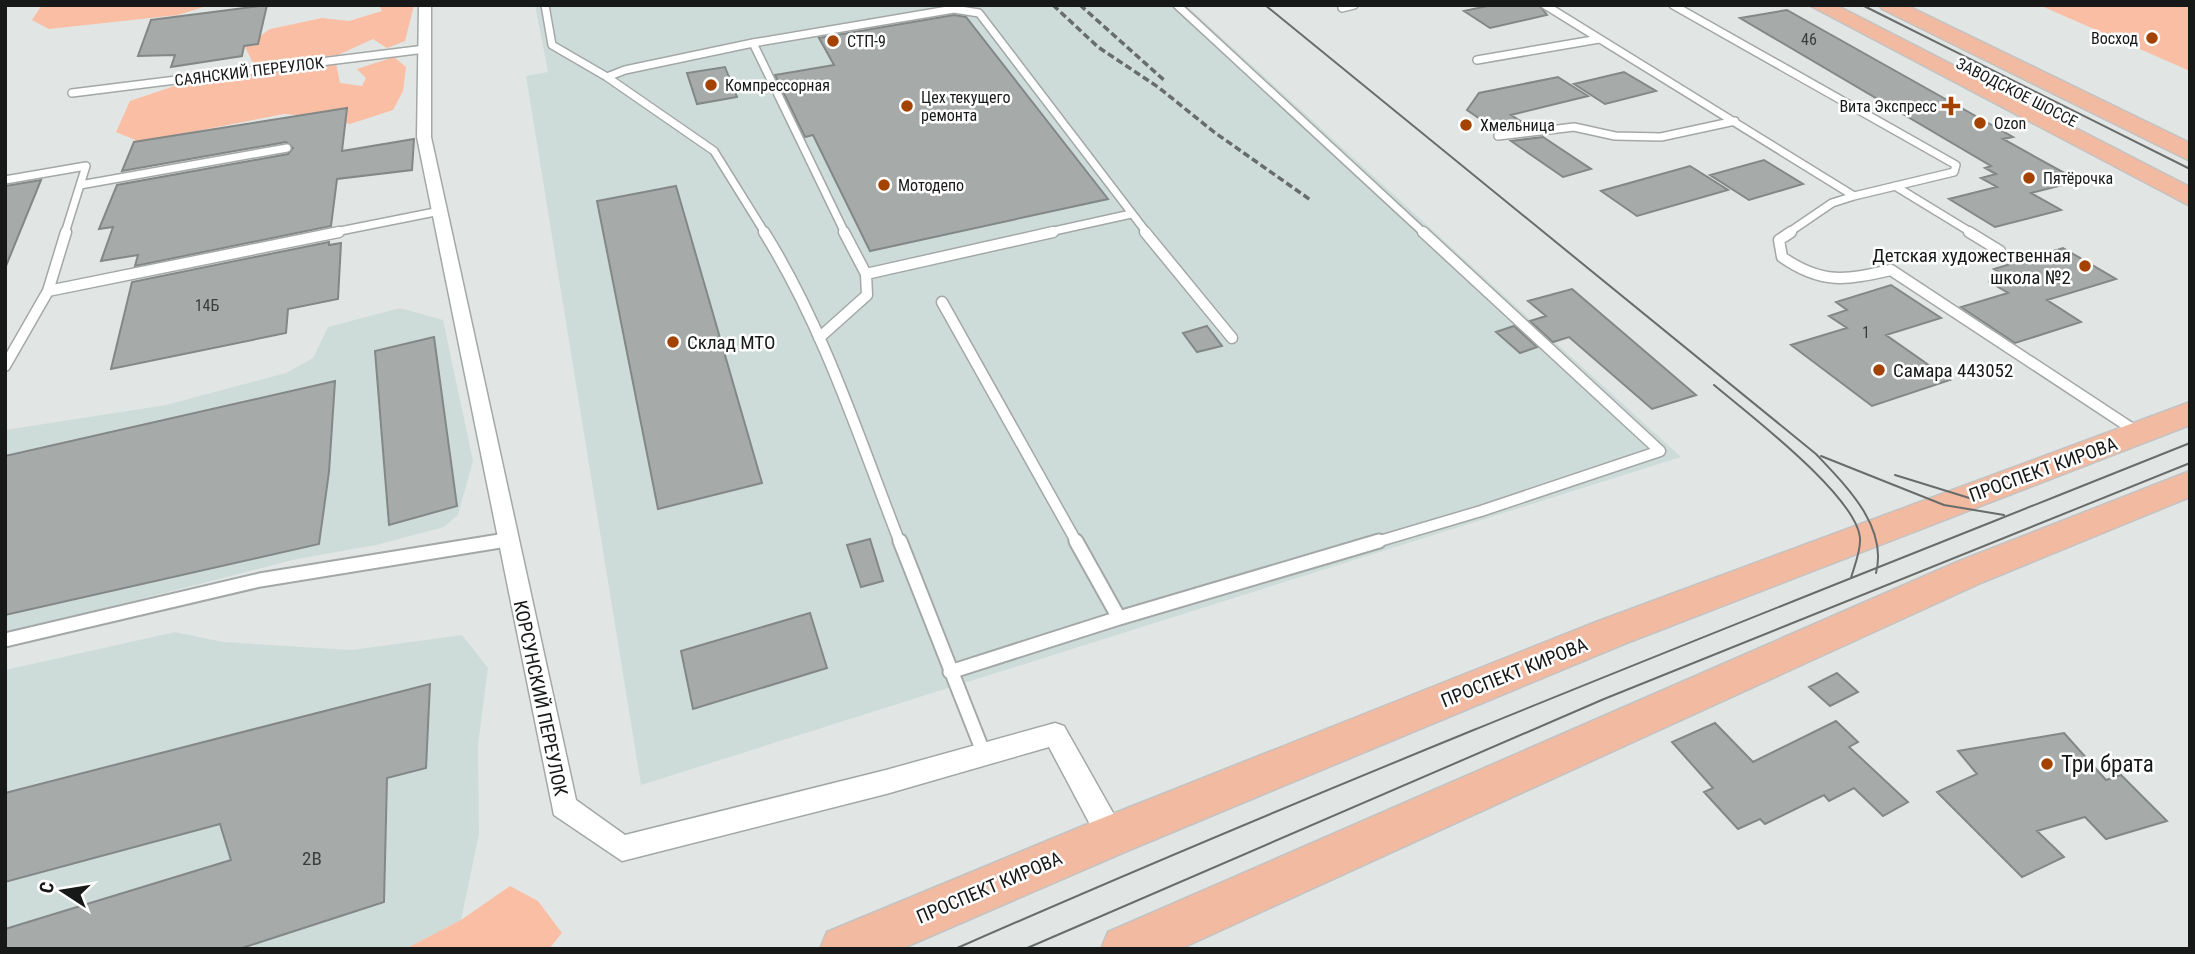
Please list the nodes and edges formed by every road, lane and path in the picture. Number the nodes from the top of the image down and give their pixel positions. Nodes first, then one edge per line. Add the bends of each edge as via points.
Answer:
1 (425, 5) edge
2 (545, 5) edge
3 (1177, 5) edge
4 (1354, 5) edge
5 (1545, 5) edge
6 (1673, 5) edge
7 (1819, 5) edge
8 (1889, 5) edge
9 (1920, 5) edge
10 (1846, 6) edge
11 (1342, 8) dead end
12 (1599, 39) junction
13 (753, 43) junction
14 (425, 49) junction
15 (1477, 60) dead end
16 (607, 78) junction
17 (72, 93) dead end
18 (1735, 121) junction
19 (2190, 131) edge
20 (1498, 136) dead end
21 (287, 148) dead end
22 (2190, 153) edge
23 (2190, 178) edge
24 (5, 180) edge
25 (80, 185) junction
26 (1895, 186) junction
27 (1854, 196) junction
28 (2190, 198) edge
29 (440, 211) junction
30 (1131, 214) junction
31 (2000, 251) dead end
32 (866, 274) junction
33 (48, 291) junction
34 (942, 302) dead end
35 (819, 338) junction
36 (1232, 338) dead end
37 (5, 366) edge
38 (2190, 413) edge
39 (2139, 434) junction
40 (2190, 484) edge
41 (508, 540) junction
42 (1119, 618) junction
43 (5, 640) edge
44 (950, 672) junction
45 (984, 754) junction
46 (1111, 836) junction
47 (1177, 937) edge
48 (844, 949) edge
49 (1125, 949) edge

1 - 14 street, КОРСУНСКИЙ ПЕРЕУЛОК
2 - 16 lane via 552,45
3 - 42 lane via 1660,451 1482,511
4 - 11 lane
5 - 12 lane
6 - 26 lane via 1956,165 1954,172
7 - 28 main road
8 - 22 main road, ЗАВОДСКОЕ ШОССЕ
9 - 19 main road
10 - 23 main road, ЗАВОДСКОЕ ШОССЕ
12 - 15 lane
12 - 18 lane
13 - 16 lane via 625,70
13 - 30 lane via 954,9 979,13
13 - 32 lane
14 - 17 lane, САЯНСКИЙ ПЕРЕУЛОК
14 - 29 street, КОРСУНСКИЙ ПЕРЕУЛОК via 424,137
16 - 35 lane via 714,151 786,267
18 - 20 lane via 1661,137 1615,136 1574,127
18 - 27 lane
21 - 25 lane
24 - 25 lane via 86,166
25 - 33 lane
26 - 27 lane
26 - 31 lane
27 - 39 lane via 1826,207 1779,240 1782,257 1798,270 1827,281 1891,270
29 - 33 lane
29 - 41 street, КОРСУНСКИЙ ПЕРЕУЛОК
30 - 32 lane
30 - 36 lane
32 - 35 lane via 867,295
33 - 37 lane
34 - 42 lane
35 - 44 lane
38 - 39 main road, ПРОСПЕКТ КИРОВА
39 - 46 main road, ПРОСПЕКТ КИРОВА via 1635,623
40 - 47 main road via 1970,572
41 - 43 lane via 260,580
41 - 45 street, КОРСУНСКИЙ ПЕРЕУЛОК via 564,807 622,848
42 - 44 lane
44 - 45 lane
45 - 46 street, КОРСУНСКИЙ ПЕРЕУЛОК via 1055,734
46 - 48 main road, ПРОСПЕКТ КИРОВА
47 - 49 main road

